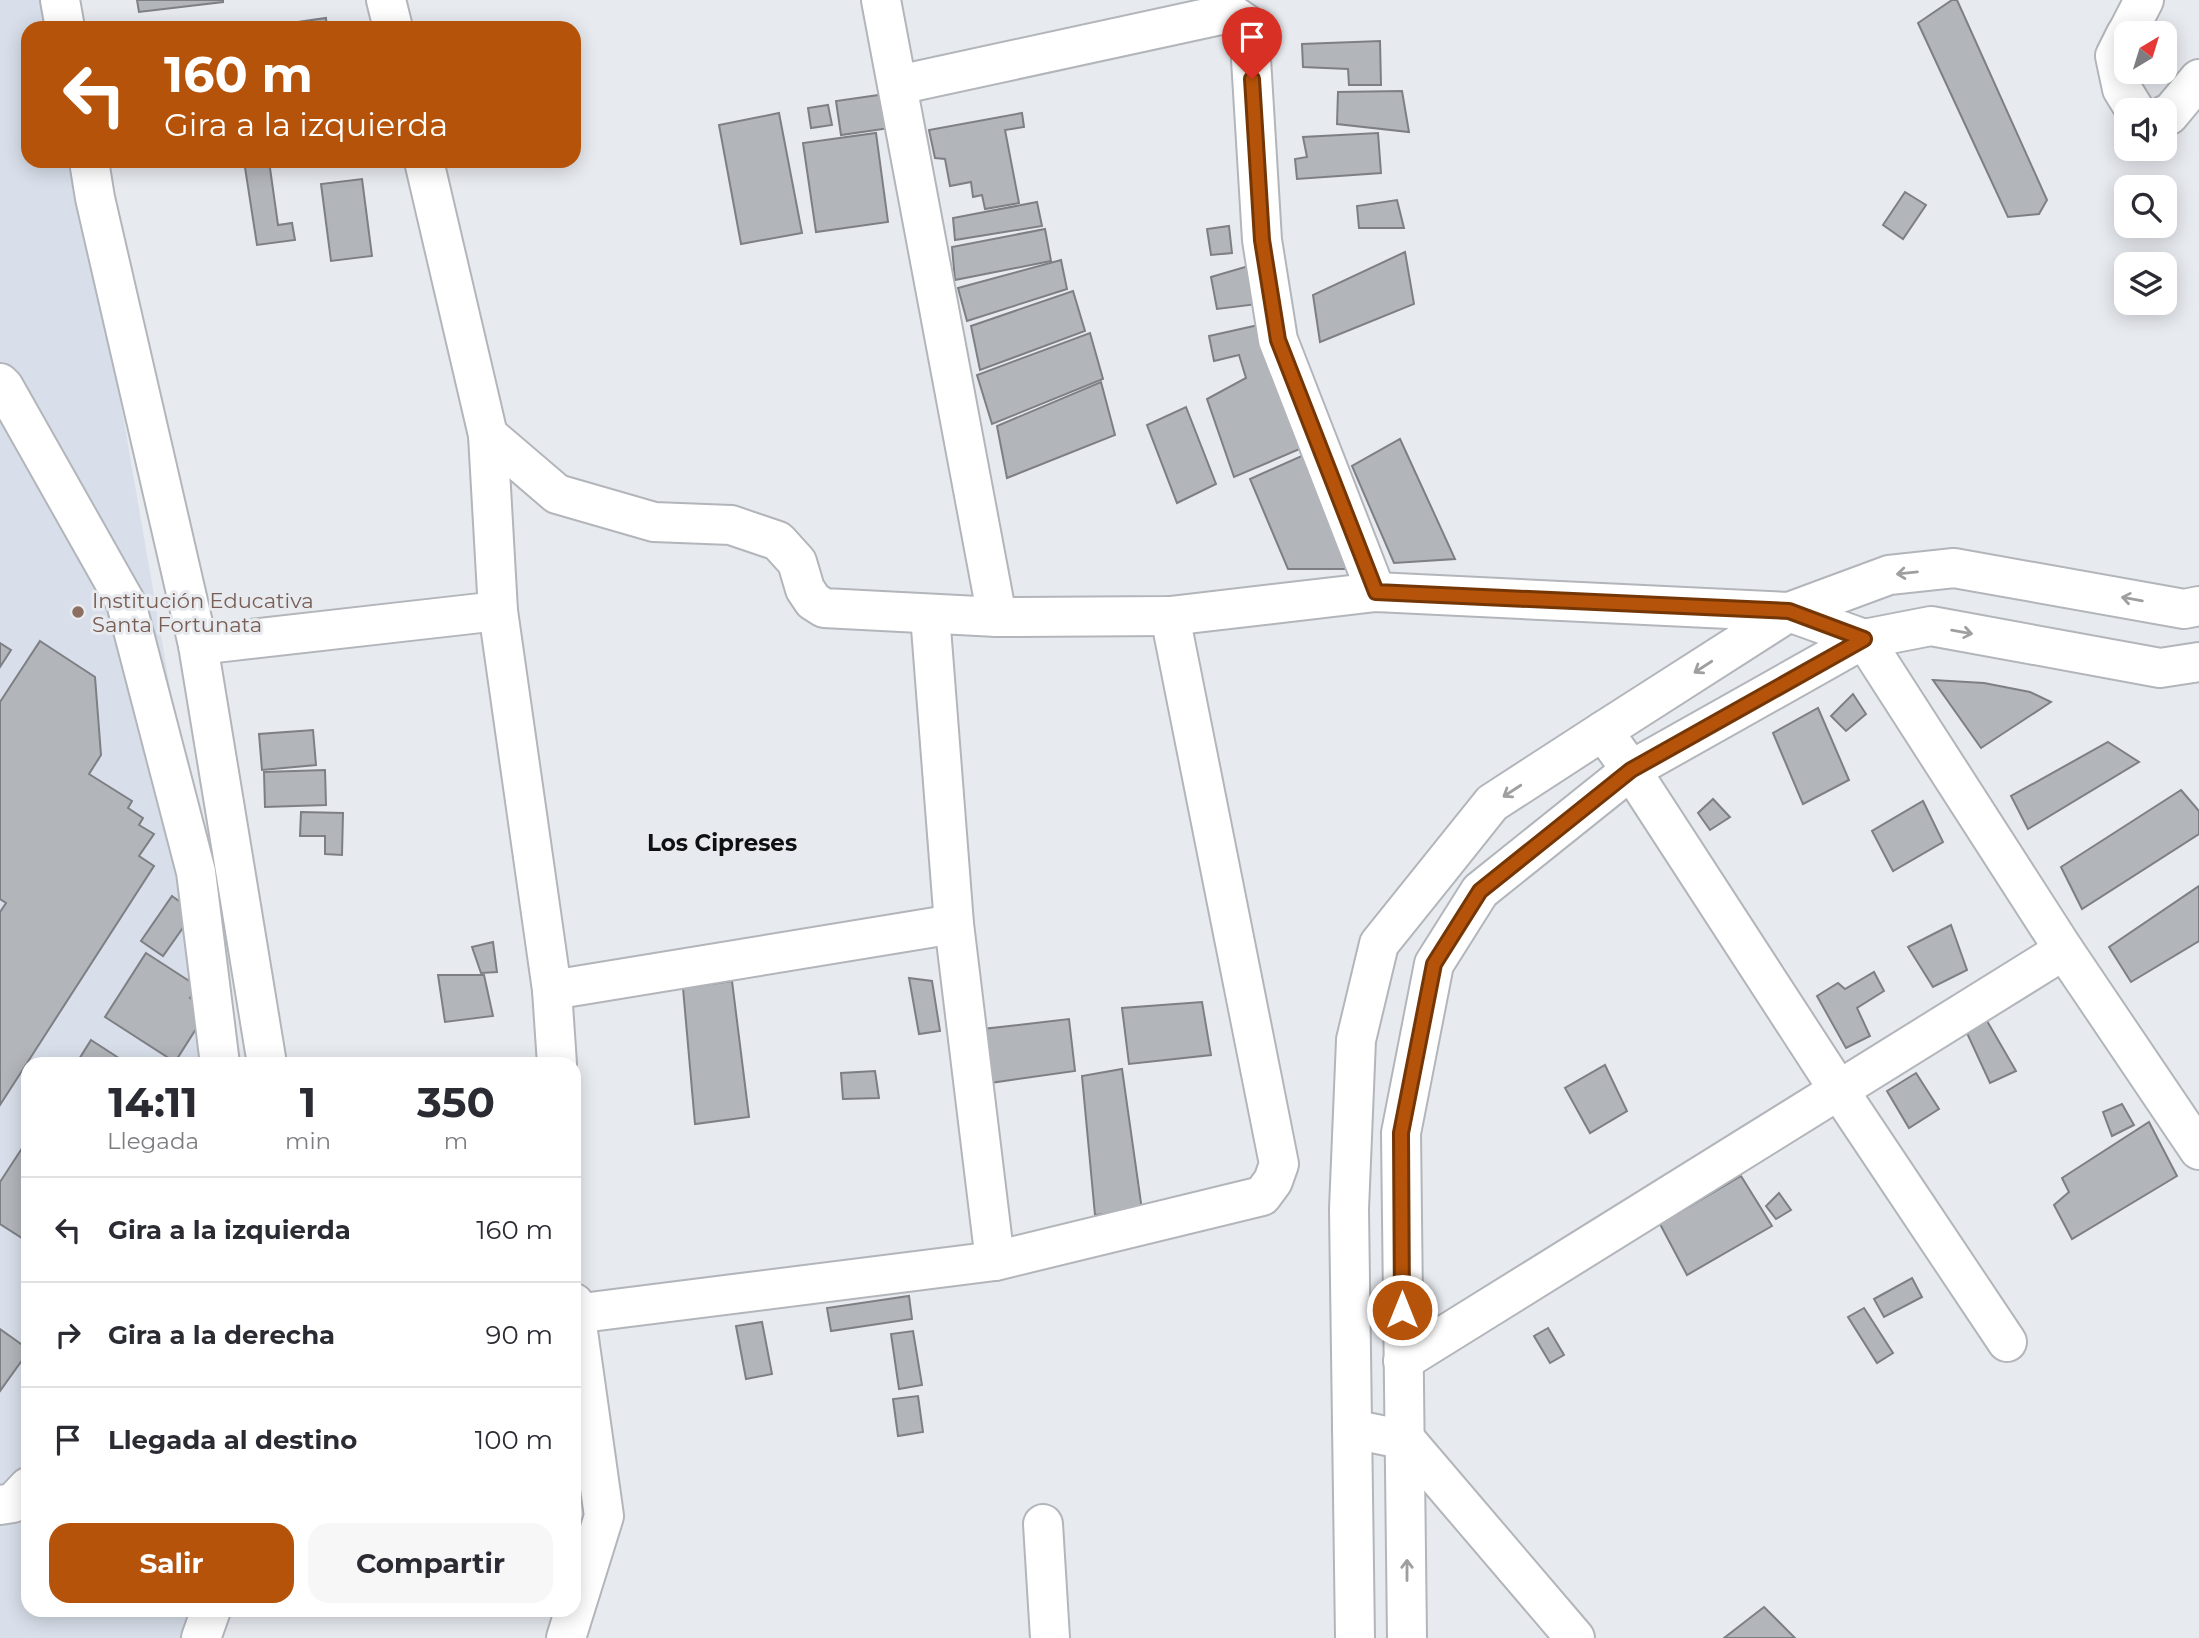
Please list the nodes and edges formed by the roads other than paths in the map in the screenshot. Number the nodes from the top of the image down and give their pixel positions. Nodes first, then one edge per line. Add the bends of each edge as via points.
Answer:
1 (60, 0) edge
2 (386, 0) edge
3 (881, 0) edge
4 (2144, 0) edge
5 (64, 21) edge
6 (391, 21) edge
7 (2134, 21) edge
8 (2199, 79) edge
9 (898, 85) junction
10 (2177, 106) edge
11 (90, 168) edge
12 (426, 168) edge
13 (0, 383) edge
14 (488, 435) junction
15 (1376, 592) junction
16 (2199, 606) edge
17 (498, 611) junction
18 (1789, 611) junction
19 (930, 615) junction
20 (1170, 616) junction
21 (997, 617) junction
22 (1864, 639) junction
23 (198, 645) junction
24 (2199, 662) edge
25 (1603, 731) junction
26 (1631, 770) junction
27 (1444, 863) junction
28 (1480, 891) junction
29 (954, 924) junction
30 (2064, 950) junction
31 (552, 990) junction
32 (219, 1057) edge
33 (266, 1057) edge
34 (557, 1057) edge
35 (1838, 1089) junction
36 (2199, 1150) edge
37 (995, 1261) junction
38 (581, 1313) edge
39 (2007, 1342) dead end
40 (581, 1361) edge
41 (1403, 1361) junction
42 (1352, 1429) junction
43 (1406, 1440) junction
44 (21, 1494) edge
45 (0, 1505) edge
46 (1043, 1524) dead end
47 (581, 1590) edge
48 (208, 1617) edge
49 (573, 1617) edge
50 (201, 1638) edge
51 (566, 1638) edge
52 (1049, 1638) edge
53 (1355, 1638) edge
54 (1407, 1638) edge
55 (1575, 1638) edge

1 - 5 street
2 - 6 street
3 - 9 street
4 - 7 street
8 - 10 street
9 - 15 street via 1230,13 1249,26 1262,240 1278,340
9 - 21 street
11 - 23 street
12 - 14 street
13 - 32 street via 125,603 196,873
14 - 17 street
14 - 19 street via 557,494 654,522 731,525 778,541 797,562 813,601 824,608
15 - 18 street
15 - 20 street
16 -> 18 street via 2184,609 1954,568 1889,575
17 - 23 street
17 - 31 street
18 - 22 street
18 -> 25 street
19 - 21 street
19 - 29 street
20 - 21 street
20 - 37 street via 1279,1164 1262,1196
22 -> 24 street via 1931,626 2160,668
22 - 26 street
22 - 30 street
23 - 33 street
25 - 26 street
25 -> 27 street via 1492,803
26 - 28 street
26 - 35 street
27 - 28 street
27 - 42 street via 1379,944 1356,1040 1349,1209
28 - 41 street via 1434,964 1401,1133
29 - 31 street
29 - 37 street
30 - 35 street
30 - 36 street
31 - 34 street
35 - 39 street
35 - 41 street
37 - 38 street
40 - 47 street via 604,1516
41 - 43 street
42 - 43 street
42 - 53 street
54 -> 43 street
43 - 55 street
44 - 45 street via 13,1503
46 - 52 street
48 - 50 street
49 - 51 street

